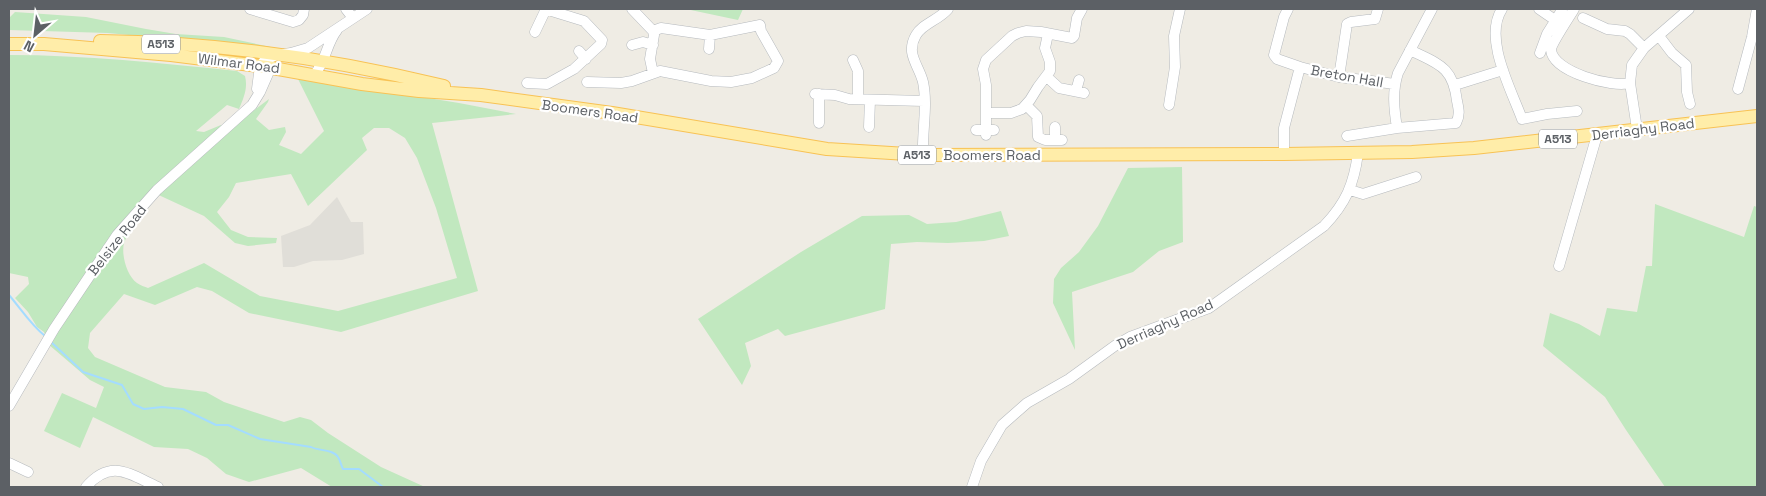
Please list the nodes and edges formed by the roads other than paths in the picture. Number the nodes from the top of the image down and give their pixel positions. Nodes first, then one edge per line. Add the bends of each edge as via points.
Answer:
1 (250, 9) edge
2 (304, 9) edge
3 (346, 9) edge
4 (367, 9) edge
5 (546, 9) edge
6 (632, 9) edge
7 (948, 9) edge
8 (1082, 9) edge
9 (1180, 9) edge
10 (1288, 9) edge
11 (1378, 9) edge
12 (1432, 9) edge
13 (1502, 9) edge
14 (1539, 9) edge
15 (1574, 9) edge
16 (1689, 9) edge
17 (1757, 9) edge
18 (1562, 10) dead end
19 (353, 18) junction
20 (1582, 18) dead end
21 (1555, 20) junction
22 (341, 26) junction
23 (653, 31) junction
24 (535, 32) dead end
25 (1048, 34) junction
26 (710, 35) junction
27 (1659, 36) junction
28 (1754, 38) edge
29 (319, 41) junction
30 (9, 44) edge
31 (44, 44) junction
32 (632, 45) dead end
33 (653, 45) junction
34 (1644, 48) junction
35 (710, 49) dead end
36 (1410, 50) junction
37 (1540, 53) dead end
38 (853, 60) dead end
39 (268, 62) junction
40 (318, 66) junction
41 (1300, 66) junction
42 (1503, 70) junction
43 (653, 73) junction
44 (1047, 77) junction
45 (1340, 77) junction
46 (1078, 80) dead end
47 (587, 82) dead end
48 (526, 83) dead end
49 (1630, 83) junction
50 (1394, 84) junction
51 (1455, 86) junction
52 (1738, 89) dead end
53 (481, 95) junction
54 (858, 99) junction
55 (870, 100) junction
56 (1167, 100) dead end
57 (924, 101) junction
58 (1690, 104) dead end
59 (1026, 105) junction
60 (1574, 108) dead end
61 (986, 112) junction
62 (822, 116) dead end
63 (1757, 116) edge
64 (869, 127) dead end
65 (1055, 127) dead end
66 (1397, 128) junction
67 (1637, 129) junction
68 (986, 131) dead end
69 (1348, 133) dead end
70 (1597, 135) junction
71 (1358, 153) junction
72 (1284, 154) junction
73 (923, 155) junction
74 (1412, 175) dead end
75 (1350, 190) junction
76 (1559, 266) dead end
77 (9, 406) edge
78 (9, 463) edge
79 (28, 472) dead end
80 (86, 487) edge
81 (158, 487) edge
82 (972, 487) edge

1 - 2 street via 293,22 299,20
3 - 19 street
4 - 19 street
5 - 24 street
5 - 48 street via 584,22 602,40 601,44 582,55 574,69 547,84
6 - 23 street
7 - 57 street via 921,29 912,43
8 - 25 street via 1072,38
9 - 56 street via 1174,36 1175,67
10 - 41 street, Breton Hall via 1274,55 1277,59
11 - 45 street via 1375,19 1348,24
12 - 36 street
13 - 42 street via 1494,33
14 - 21 street
15 - 49 street via 1552,46 1552,53 1558,61 1575,73 1617,84
16 - 27 street
17 - 28 street
18 - 21 street
19 - 22 street
20 - 34 street via 1607,30 1625,31
21 - 37 street
22 - 29 street
22 - 40 street
23 - 26 street via 661,28
23 - 33 street
25 - 44 street via 1045,48 1050,71
25 - 61 street via 1018,33 986,60 983,69
26 - 35 street
26 - 43 street via 760,25 778,61 774,68 752,78 731,82
27 - 34 street
27 - 58 street via 1686,65 1686,92
28 - 52 street
29 - 39 street
29 - 40 street via 314,48
30 - 31 main road, Wilmar Road / A513
31 - 39 main road, Wilmar Road / A513
31 - 39 main road, Wilmar Road / A513 via 82,41 152,43
32 - 33 street via 643,42
33 - 43 street via 650,59
34 - 49 street via 1632,65
36 - 50 street
36 - 51 street via 1443,68
38 - 54 street via 858,71
39 - 40 main road, Wilmar Road / A513
39 - 77 street, Belsize Road via 256,99 244,114 157,190 97,262
40 - 53 main road, Boomers Road / A513 via 418,80
40 - 53 main road, Boomers Road / A513 via 362,84
41 - 45 street, Breton Hall
41 - 72 street, Breton Hall via 1284,128
42 - 51 street
42 - 60 street via 1522,120
43 - 47 street via 632,81
44 - 46 street via 1056,86 1080,92
44 - 59 street
45 - 50 street, Breton Hall
49 - 67 street
50 - 66 street
51 - 66 street via 1460,117 1456,123
53 - 73 main road, Boomers Road / A513 via 612,113 828,150
54 - 55 street
54 - 62 street via 817,94
55 - 57 street
55 - 64 street
57 - 73 street
59 - 61 street via 1011,114
59 - 65 street via 1037,116 1038,137 1058,140
61 - 68 street
63 - 67 main road, Derriaghy Road / A513
66 - 69 street
67 - 70 main road, Derriaghy Road / A513
70 - 71 main road, Derriaghy Road / A513 via 1474,148
70 - 76 street
71 - 72 main road, Boomers Road / A513
71 - 75 street, Derriaghy Road
72 - 73 main road, Boomers Road / A513
74 - 75 street via 1364,194
75 - 82 street, Derriaghy Road via 1324,226 1209,308 1123,341 1013,414 992,440
78 - 79 street
80 - 81 street via 103,472 114,470

